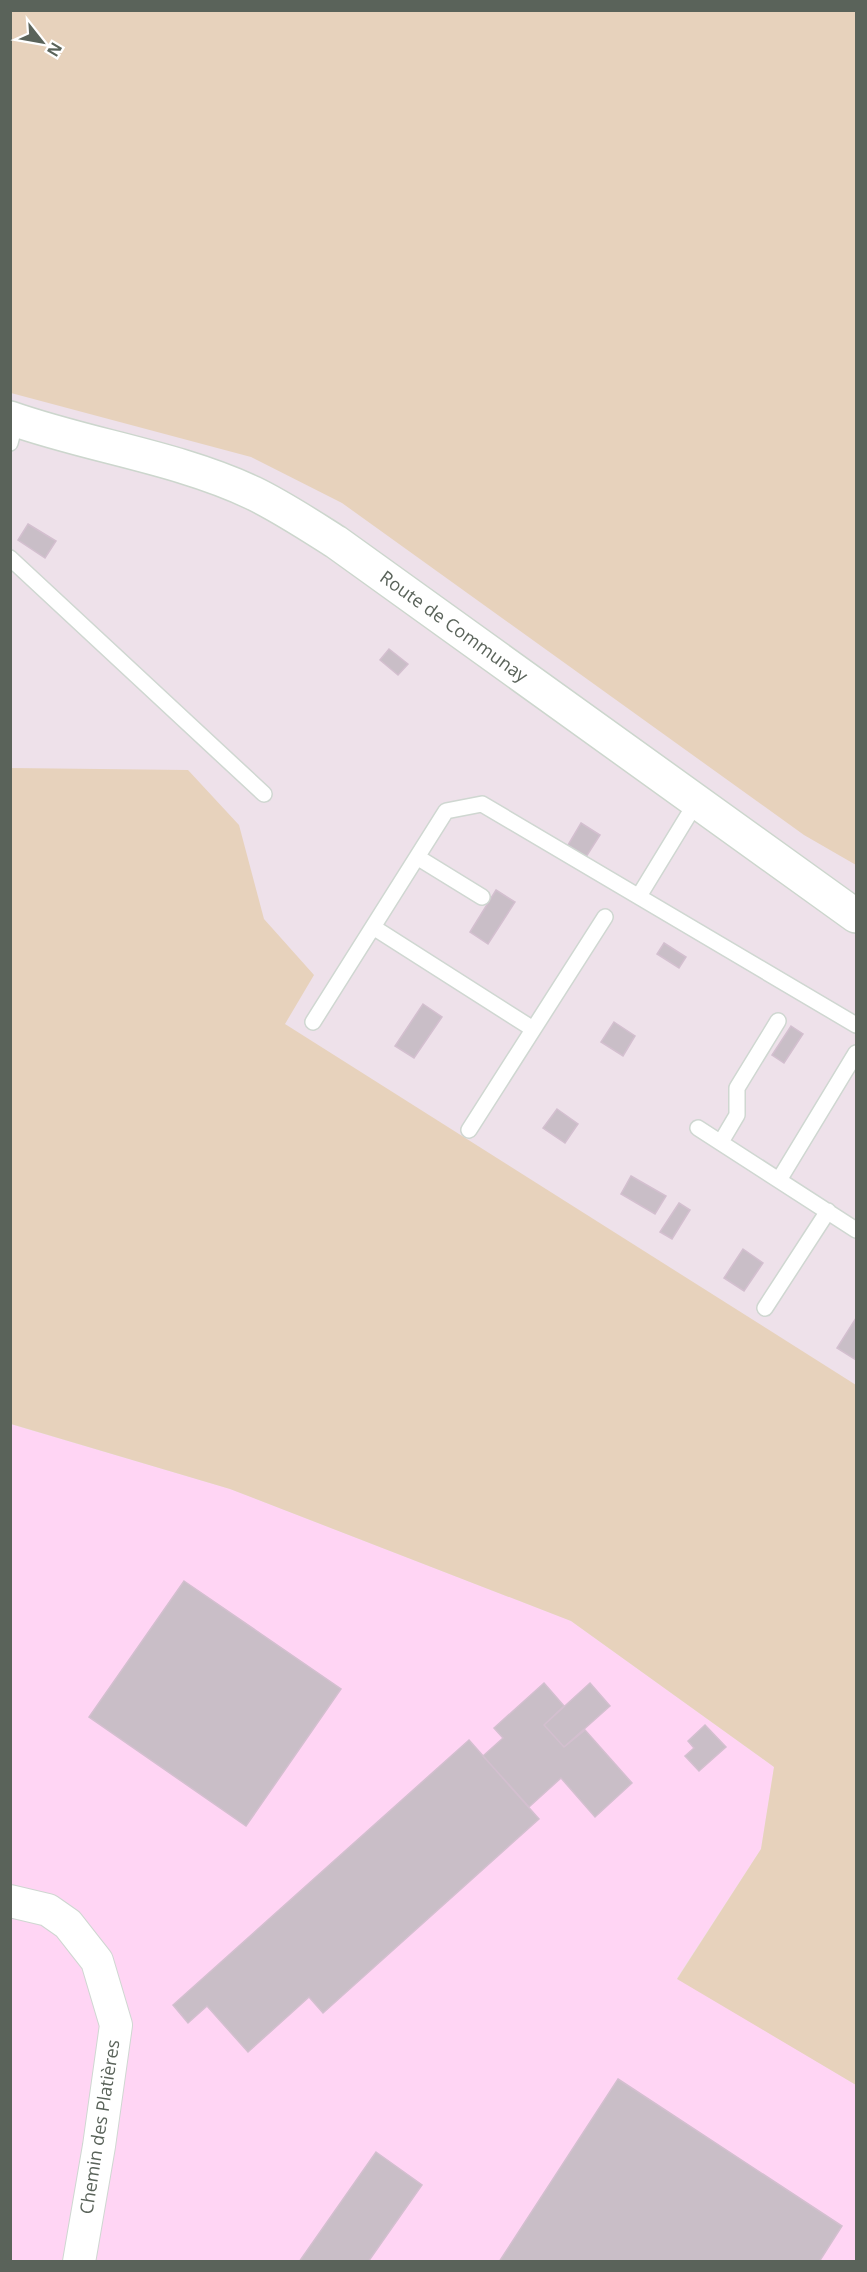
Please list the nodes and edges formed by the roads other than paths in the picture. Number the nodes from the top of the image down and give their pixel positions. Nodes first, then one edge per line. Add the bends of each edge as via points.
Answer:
1 (12, 427) edge
2 (10, 558) edge
3 (264, 794) dead end
4 (697, 801) junction
5 (417, 857) junction
6 (639, 896) junction
7 (482, 897) dead end
8 (856, 916) edge
9 (605, 917) dead end
10 (373, 927) junction
11 (778, 1021) dead end
12 (313, 1022) dead end
13 (856, 1025) edge
14 (533, 1029) junction
15 (856, 1053) edge
16 (698, 1128) dead end
17 (469, 1130) dead end
18 (720, 1142) junction
19 (779, 1180) junction
20 (828, 1211) junction
21 (856, 1230) edge
22 (765, 1308) dead end
23 (10, 1901) edge
24 (79, 2262) edge

1 - 4 street, Route de Communay via 209,477 252,493 296,517
2 - 3 lane
4 - 6 lane
4 - 8 street, Route de Communay
5 - 6 lane via 446,811 482,804
5 - 7 lane
5 - 10 lane
6 - 13 lane
9 - 14 lane
10 - 12 lane
10 - 14 lane
11 - 18 lane via 737,1088 737,1115
14 - 17 lane
15 - 19 lane
16 - 18 lane
18 - 19 lane
19 - 20 lane
20 - 21 lane
20 - 22 lane
23 - 24 street, Chemin des Platières via 48,1910 68,1924 97,1961 116,2025

